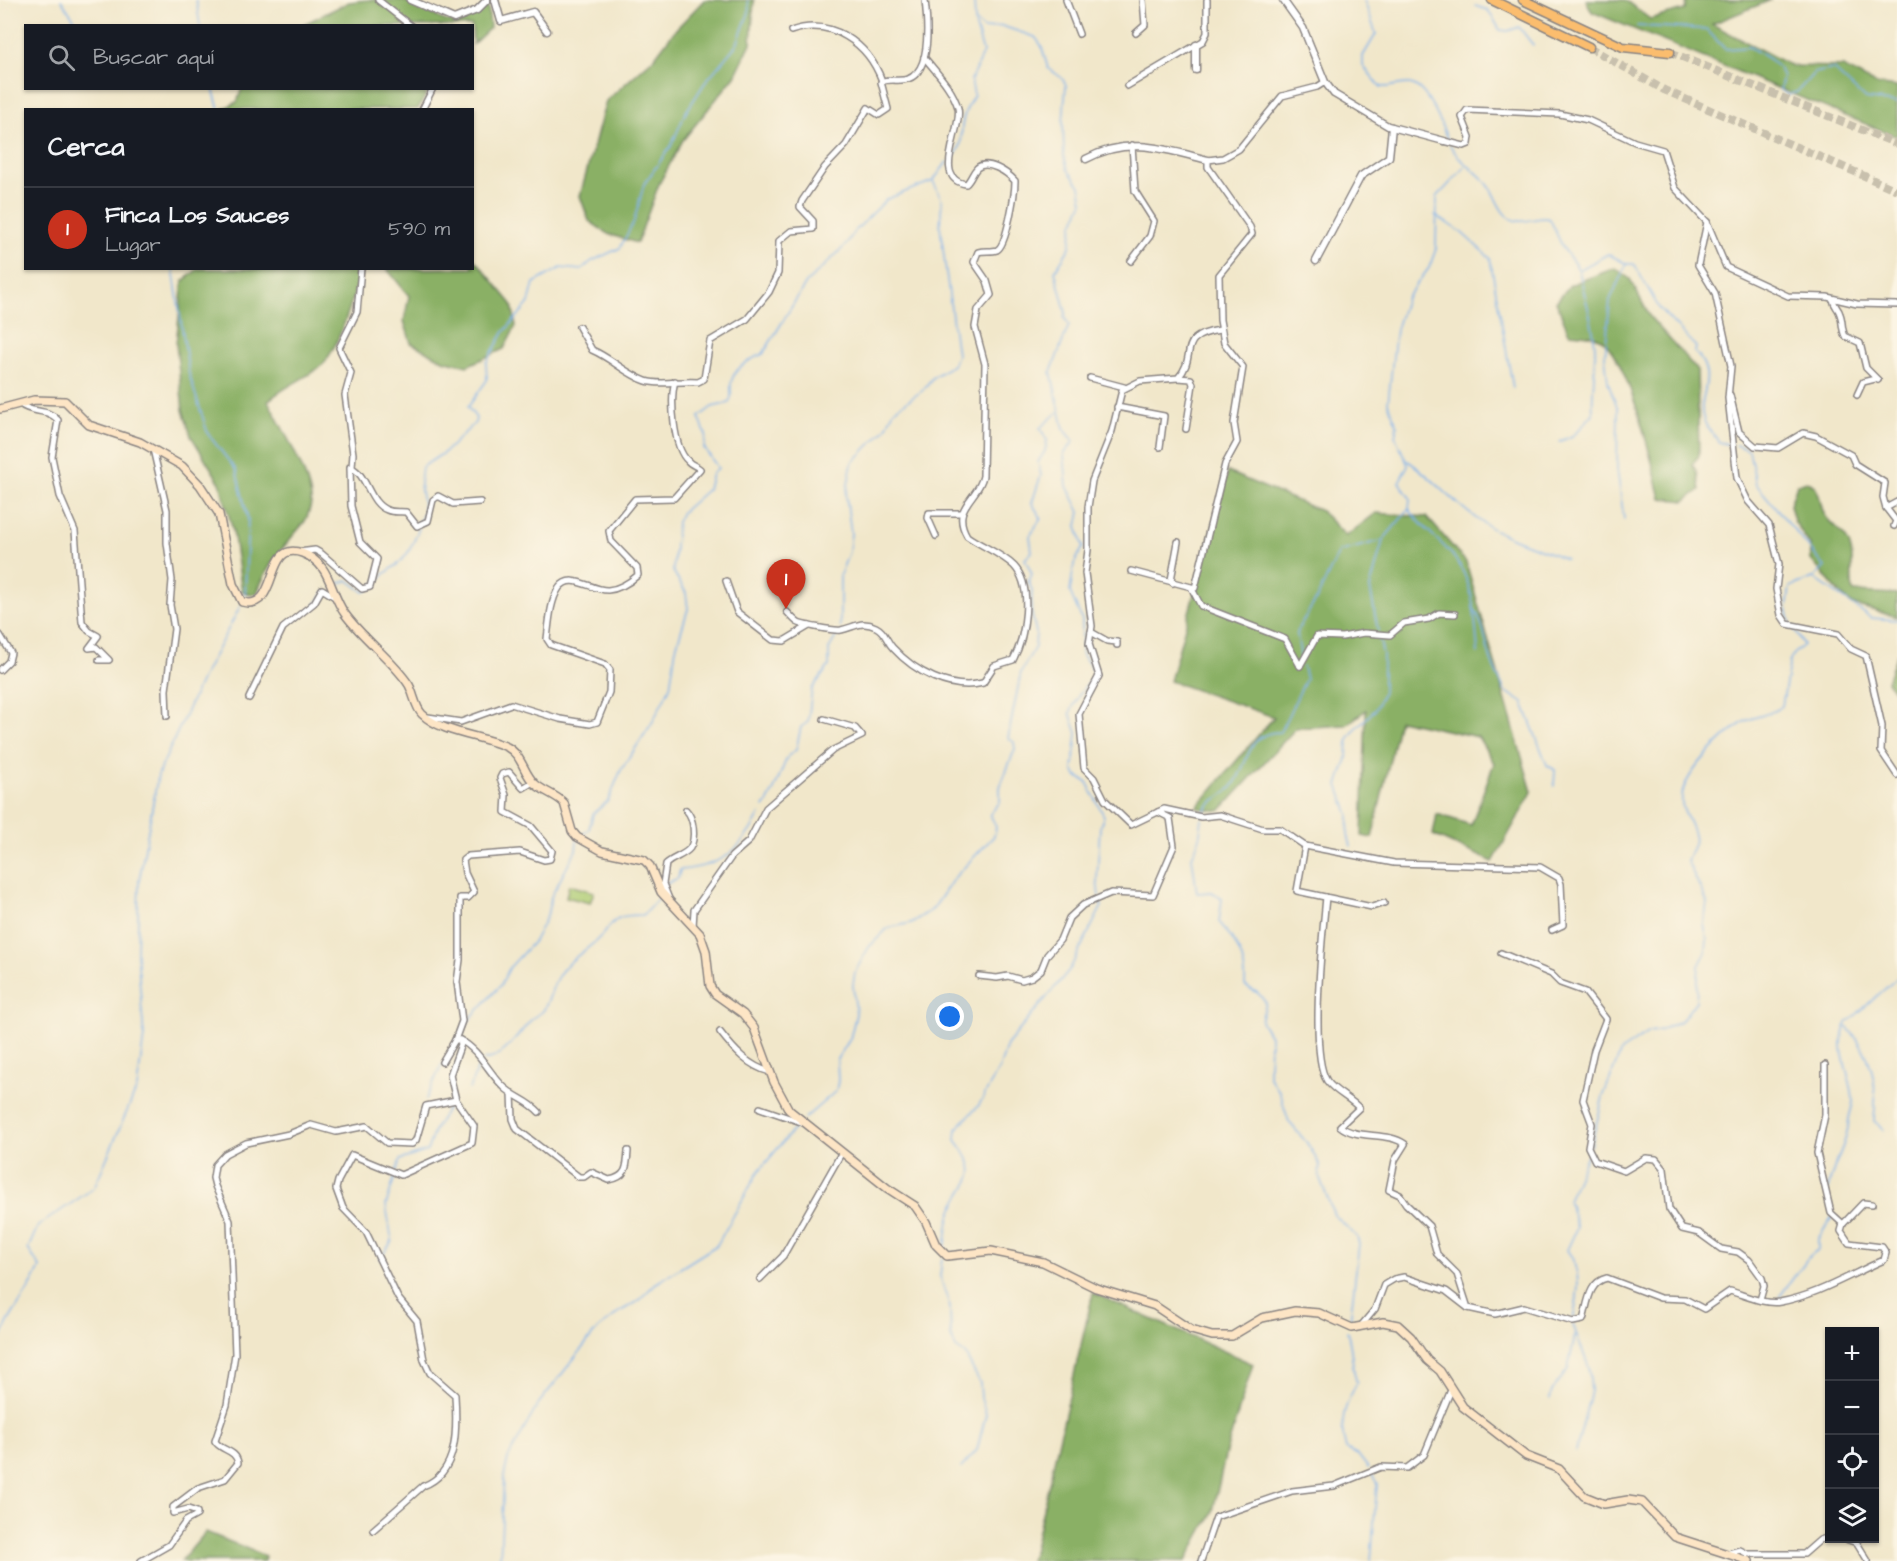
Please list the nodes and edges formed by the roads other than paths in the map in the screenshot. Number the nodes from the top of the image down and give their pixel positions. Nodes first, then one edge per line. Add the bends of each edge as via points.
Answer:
1 (378, 0) edge
2 (410, 0) edge
3 (487, 0) edge
4 (495, 0) edge
5 (925, 0) edge
6 (1066, 0) edge
7 (1143, 0) edge
8 (1207, 0) edge
9 (1284, 0) edge
10 (1492, 0) edge
11 (1523, 0) edge
12 (408, 24) edge
13 (548, 31) dead end
14 (790, 31) dead end
15 (1136, 33) dead end
16 (1079, 34) dead end
17 (1196, 45) junction
18 (1589, 47) tunnel mouth
19 (1670, 52) tunnel mouth
20 (924, 57) junction
21 (1196, 70) dead end
22 (882, 81) junction
23 (1325, 81) junction
24 (1127, 86) dead end
25 (432, 90) edge
26 (423, 108) edge
27 (1392, 127) junction
28 (1447, 141) joint
29 (1132, 145) junction
30 (1086, 159) dead end
31 (1208, 160) junction
32 (1707, 222) junction
33 (1131, 261) dead end
34 (1316, 261) dead end
35 (360, 270) edge
36 (1833, 299) junction
37 (1897, 305) edge
38 (579, 327) dead end
39 (1220, 330) junction
40 (1090, 378) dead end
41 (1178, 378) junction
42 (675, 381) junction
43 (1124, 387) junction
44 (1728, 387) junction
45 (1857, 395) dead end
46 (20, 404) junction
47 (1117, 407) junction
48 (0, 409) edge
49 (1186, 429) dead end
50 (1160, 447) dead end
51 (153, 449) junction
52 (352, 467) junction
53 (480, 502) dead end
54 (1897, 502) edge
55 (1886, 508) junction
56 (962, 513) junction
57 (1894, 526) dead end
58 (936, 536) dead end
59 (1178, 542) dead end
60 (300, 552) junction
61 (1131, 571) dead end
62 (726, 580) dead end
63 (1173, 583) junction
64 (1192, 588) junction
65 (336, 598) junction
66 (787, 612) dead end
67 (1455, 614) dead end
68 (814, 625) junction
69 (1091, 632) junction
70 (0, 635) edge
71 (1117, 645) dead end
72 (99, 660) dead end
73 (0, 670) edge
74 (249, 698) dead end
75 (167, 716) dead end
76 (424, 716) junction
77 (824, 719) dead end
78 (1897, 775) edge
79 (533, 782) junction
80 (686, 810) dead end
81 (1156, 812) junction
82 (1305, 846) junction
83 (1326, 897) junction
84 (670, 900) junction
85 (1384, 903) dead end
86 (693, 926) junction
87 (1552, 930) dead end
88 (1501, 953) dead end
89 (980, 976) dead end
90 (720, 1032) dead end
91 (458, 1040) junction
92 (442, 1062) dead end
93 (1824, 1065) dead end
94 (770, 1072) junction
95 (512, 1093) junction
96 (456, 1100) junction
97 (760, 1108) dead end
98 (539, 1112) dead end
99 (804, 1123) junction
100 (628, 1151) dead end
101 (842, 1152) junction
102 (1872, 1204) dead end
103 (1843, 1224) junction
104 (760, 1279) dead end
105 (1760, 1300) junction
106 (1468, 1308) junction
107 (1359, 1328) junction
108 (1451, 1390) junction
109 (373, 1530) dead end
110 (1825, 1538) edge
111 (1857, 1543) edge
112 (1729, 1553) junction
113 (141, 1561) edge
114 (1201, 1561) edge
115 (1749, 1561) edge
116 (1868, 1561) edge

1 - 12 street
2 - 3 street via 454,19 477,10
4 - 13 street via 501,21 532,12
5 - 20 street via 924,18 929,31
6 - 16 street
7 - 15 street via 1145,25
8 - 17 street via 1207,33
9 - 23 street via 1310,41
10 - 18 highway
11 - 19 highway via 1623,48
14 - 22 street via 805,27 842,33 873,59
17 - 21 street
17 - 24 street
20 - 22 street via 911,77
20 - 56 street via 958,106 960,115 950,172 966,184 978,167 985,165 1015,182 1002,244 996,250 978,252 974,262 991,295 978,310 975,327 985,364 983,470 981,483
22 - 42 street via 879,85 887,110 879,114 868,108 846,145 825,167 800,204 813,221 813,229 791,231 779,241 774,283 747,319 710,341 704,379
23 - 27 street via 1341,99
23 - 31 street via 1282,96 1239,149 1223,158
25 - 26 street
27 - 28 street
27 - 34 street via 1389,157 1361,176
28 - 32 street via 1464,146 1470,142 1462,117 1467,110 1554,113 1588,120 1663,150 1675,188
29 - 30 street
29 - 31 street
29 - 33 street via 1135,190 1154,221 1153,232
31 - 39 street via 1208,167 1252,234 1219,275
32 - 36 street via 1726,267 1786,296
32 - 44 street via 1698,265 1716,298 1731,366
35 - 52 street via 357,312 339,348 351,373 345,395
36 - 37 street
36 - 45 street via 1845,336 1859,343 1866,368 1876,379 1863,382
38 - 42 street via 592,350 634,375 653,383
39 - 41 street via 1203,333 1192,341
39 - 64 street via 1226,346 1243,367 1234,417 1237,442 1225,464
40 - 43 street
41 - 43 street via 1140,381
41 - 49 street via 1191,379 1193,384
42 - 76 street via 673,418 684,456 700,470 674,498 635,499 609,531 610,541 637,568 638,575 609,590 567,582 560,586 554,599 548,642 605,664 610,670 609,692 597,722 560,719 510,704 461,722
43 - 47 street
44 - 55 street via 1739,432 1745,440 1755,446 1778,448 1803,433 1816,436 1851,455 1855,464 1885,483
44 - 78 street via 1737,478 1748,501 1769,525 1779,564 1776,589 1782,619 1787,624 1838,634 1851,649 1868,658 1882,726 1881,751
46 - 48 main road
46 - 51 main road via 45,399 64,401 89,425
46 - 72 street via 54,414 58,420 52,457 60,496 75,531 82,622 98,636 89,648 100,649 109,660
47 - 50 street via 1164,416
47 - 69 street via 1092,481 1088,507 1084,573
51 - 60 main road via 182,466 214,504 222,523 233,584 242,602 261,600 279,559 287,552
51 - 75 street via 167,510 172,580 170,605 174,629 166,690
52 - 53 street via 380,506 406,512 417,526 428,520 433,500 438,496 453,504
52 - 60 street via 351,506 358,536 377,560 370,588 362,589 315,550
54 - 55 street
55 - 57 street via 1896,521
56 - 58 street via 929,513
56 - 68 street via 967,536 1016,568 1026,604 1025,625 1015,657 994,666 985,681 939,681 905,660 874,626 861,623 837,630
59 - 63 street
60 - 65 main road via 323,567
61 - 63 street
62 - 68 street via 737,612 773,640 784,640
63 - 64 street
64 - 67 street via 1202,606 1285,639 1300,666 1317,636 1390,635 1404,623 1439,613
65 - 74 street via 322,590 314,603 283,628
65 - 76 main road via 344,613 404,679
66 - 68 street via 797,623
69 - 71 street
69 - 81 street via 1090,650 1100,676 1079,710 1083,765 1107,802 1130,824
70 - 73 street via 10,653 9,661
76 - 79 main road via 512,750
77 - 86 street via 855,728 862,736 833,750 766,808 749,841 730,859 694,910
79 - 84 main road via 564,803 577,837 602,851 644,860
79 - 91 street via 523,788 509,772 502,774 504,809 506,815 535,830 552,851 550,859 520,852 468,856 464,860 474,892 468,898 460,898 457,982 462,1021
80 - 84 street via 693,820 692,845 666,864 663,884
81 - 82 street via 1164,809 1201,817 1220,815 1263,829 1280,829
81 - 89 street via 1170,818 1174,845 1153,895 1110,893 1083,905 1069,918 1060,940 1032,977 1022,980
82 - 83 street via 1296,890
82 - 87 street via 1394,863 1540,867 1559,878 1561,884 1563,926
83 - 85 street via 1372,907
83 - 106 street via 1318,976 1321,1053 1327,1080 1359,1108 1340,1126 1393,1137 1405,1144 1394,1163 1389,1190 1399,1194 1429,1226 1437,1254 1457,1274
84 - 86 main road
86 - 94 main road via 706,951 710,986 751,1023
88 - 105 street via 1585,992 1605,1016 1583,1100 1592,1124 1588,1147 1591,1157 1624,1171 1647,1158 1656,1159 1664,1169 1669,1209 1682,1229 1699,1233 1721,1249 1738,1252 1749,1260 1762,1278
90 - 94 street via 738,1054
91 - 92 street
91 - 95 street via 472,1048
91 - 96 street via 459,1051 449,1073
93 - 103 street via 1826,1102 1817,1153 1831,1213
94 - 99 main road via 783,1102
95 - 98 street via 525,1098
95 - 100 street via 513,1119 519,1132 579,1177 591,1172 606,1180 618,1178 626,1171
96 - 109 street via 474,1126 473,1141 468,1147 401,1175 352,1155 336,1189 342,1208 366,1232 398,1298 417,1322 426,1368 455,1395 455,1450 440,1477 423,1486
96 - 113 street via 426,1106 412,1144 387,1143 367,1126 336,1132 311,1125 246,1143 225,1154 215,1165 215,1186 230,1221 235,1354 229,1394 215,1441 233,1453 238,1463 225,1479 198,1488 173,1507 174,1513 188,1509 197,1514 186,1521 169,1545
97 - 99 street
99 - 101 main road
101 - 104 street via 783,1256
101 - 107 main road via 915,1206 936,1245 947,1256 1002,1252 1043,1262 1096,1288 1155,1306 1200,1334 1232,1336 1272,1314 1301,1311 1319,1313
102 - 103 street via 1863,1203
103 - 105 street via 1841,1231 1847,1242 1882,1247 1885,1258 1812,1294 1780,1302
105 - 106 street via 1727,1292 1706,1309 1685,1299 1660,1298 1607,1278 1594,1284 1580,1322 1531,1308 1495,1314
106 - 107 street via 1444,1291 1398,1278 1384,1285 1375,1309
107 - 108 main road via 1383,1322 1398,1325 1440,1371
108 - 112 main road via 1458,1403 1472,1415 1526,1456 1559,1469 1584,1496 1604,1504 1642,1502 1675,1537
108 - 114 street via 1417,1463 1407,1468 1381,1467 1334,1486 1292,1491 1216,1517
110 - 112 street via 1804,1554 1748,1554 1740,1550
111 - 116 street
112 - 115 main road

